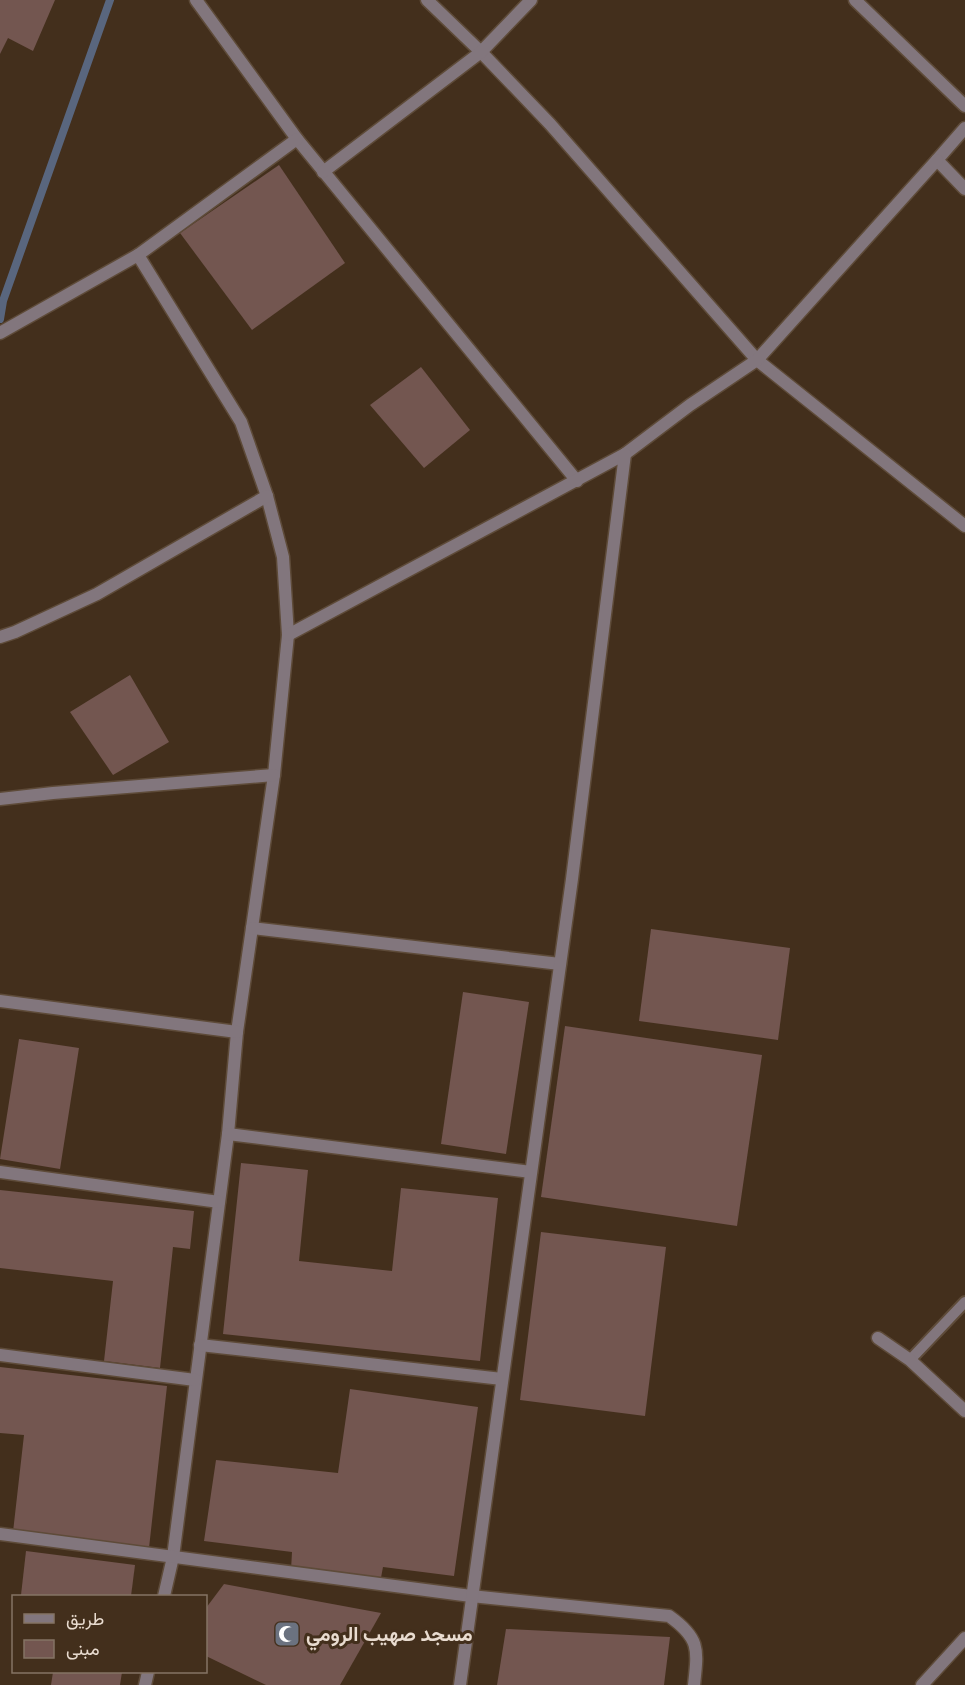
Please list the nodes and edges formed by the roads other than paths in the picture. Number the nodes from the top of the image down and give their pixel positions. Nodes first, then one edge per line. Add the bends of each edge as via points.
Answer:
1 (196, 0) edge
2 (426, 0) edge
3 (531, 0) edge
4 (855, 0) edge
5 (481, 52) junction
6 (965, 106) edge
7 (965, 128) edge
8 (297, 139) junction
9 (937, 160) junction
10 (323, 172) junction
11 (965, 189) edge
12 (138, 255) junction
13 (0, 333) edge
14 (757, 360) junction
15 (625, 454) junction
16 (577, 481) junction
17 (267, 496) junction
18 (965, 526) edge
19 (288, 635) junction
20 (0, 637) edge
21 (274, 775) junction
22 (0, 799) edge
23 (252, 928) junction
24 (560, 964) junction
25 (0, 1001) edge
26 (237, 1032) junction
27 (228, 1134) junction
28 (0, 1172) edge
29 (531, 1172) junction
30 (219, 1202) junction
31 (965, 1302) edge
32 (878, 1338) dead end
33 (200, 1345) junction
34 (0, 1356) edge
35 (910, 1360) junction
36 (502, 1379) junction
37 (195, 1380) junction
38 (965, 1412) edge
39 (0, 1534) edge
40 (172, 1557) junction
41 (164, 1595) edge
42 (471, 1596) junction
43 (965, 1638) edge
44 (460, 1685) edge
45 (694, 1685) edge
46 (922, 1685) edge

1 - 8 street
2 - 5 street
3 - 5 street
4 - 6 street
5 - 10 street
5 - 14 street via 550,124
7 - 9 street
8 - 10 street
8 - 12 street
9 - 11 street
9 - 14 street
10 - 16 street
12 - 13 street
12 - 17 street via 241,422
14 - 15 street
14 - 18 street
15 - 16 street
15 - 24 street
16 - 19 street
17 - 19 street via 283,557
17 - 20 street via 97,594
19 - 21 street
21 - 22 street
21 - 23 street
23 - 24 street
23 - 26 street
24 - 29 street
25 - 26 street
26 - 27 street
27 - 29 street
27 - 30 street
28 - 30 street
29 - 36 street
30 - 33 street
31 - 35 lane
32 - 35 street
33 - 36 street
33 - 37 street
34 - 37 street
35 - 38 street
36 - 42 street
37 - 40 street
39 - 40 street
40 - 41 street
40 - 42 street
42 - 44 street
42 - 45 street via 669,1616 688,1629 698,1654
43 - 46 street

